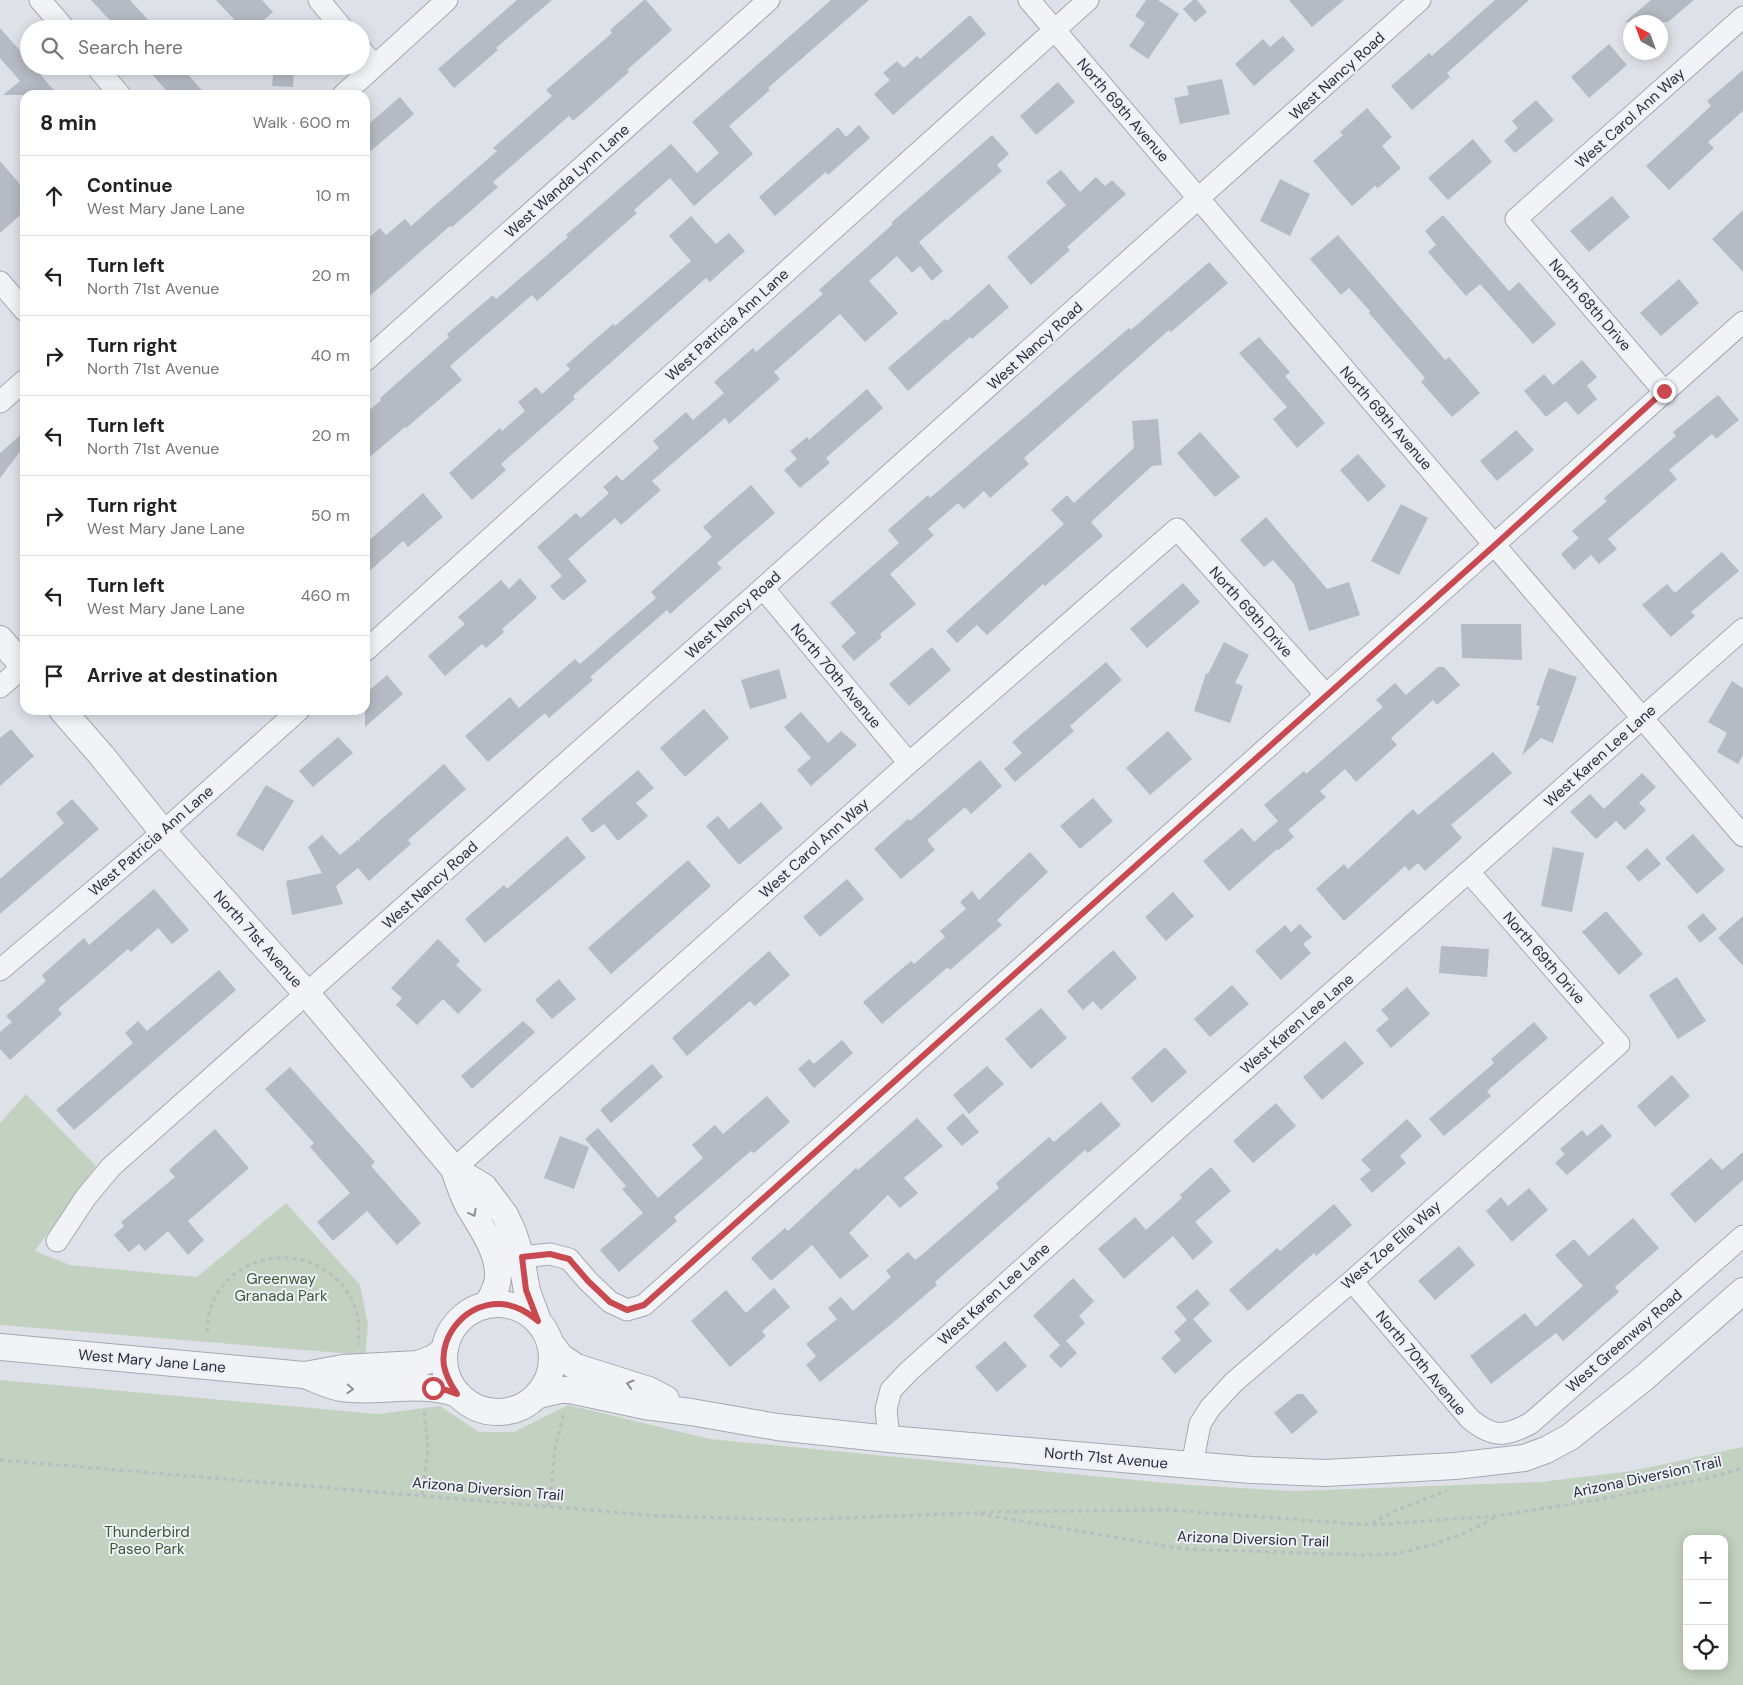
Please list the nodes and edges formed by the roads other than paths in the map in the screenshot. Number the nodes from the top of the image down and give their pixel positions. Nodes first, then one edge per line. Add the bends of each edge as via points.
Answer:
1 (40, 0) edge
2 (319, 0) edge
3 (447, 0) edge
4 (769, 0) edge
5 (1029, 0) edge
6 (1088, 0) edge
7 (1420, 0) edge
8 (1743, 17) edge
9 (57, 20) edge
10 (336, 20) edge
11 (1054, 30) junction
12 (370, 57) edge
13 (103, 75) edge
14 (357, 75) edge
15 (116, 90) edge
16 (346, 90) edge
17 (1199, 199) junction
18 (1516, 219) joint
19 (0, 282) edge
20 (20, 305) edge
21 (1743, 322) edge
22 (370, 357) edge
23 (20, 384) edge
24 (1664, 391) junction
25 (0, 402) edge
26 (1177, 529) joint
27 (1495, 545) junction
28 (764, 588) junction
29 (1743, 629) edge
30 (0, 639) edge
31 (370, 646) edge
32 (20, 662) edge
33 (20, 670) edge
34 (0, 687) edge
35 (1326, 695) junction
36 (66, 715) edge
37 (293, 715) edge
38 (1642, 719) junction
39 (909, 763) junction
40 (163, 832) junction
41 (1743, 836) edge
42 (1470, 872) junction
43 (0, 970) edge
44 (308, 994) junction
45 (1619, 1044) joint
46 (454, 1169) junction
47 (1743, 1236) edge
48 (58, 1241) dead end
49 (522, 1257) junction
50 (1352, 1281) junction
51 (1743, 1291) edge
52 (487, 1305) junction
53 (538, 1321) junction
54 (551, 1344) junction
55 (0, 1347) edge
56 (445, 1349) junction
57 (304, 1375) junction
58 (457, 1394) junction
59 (538, 1395) junction
60 (691, 1412) junction
61 (1499, 1434) joint
62 (890, 1439) junction
63 (1192, 1465) junction

1 - 9 street
2 - 10 street
3 - 12 street
4 - 22 street, West Wanda Lynn Lane
5 - 11 street, North 69th Avenue
6 - 11 street, West Patricia Ann Lane
7 - 17 street, West Nancy Road
8 - 18 street, West Carol Ann Way
11 - 17 street, North 69th Avenue
11 - 31 street, West Patricia Ann Lane
13 - 15 street
14 - 16 street
17 - 27 street, North 69th Avenue
17 - 28 street, West Nancy Road
18 - 24 street, North 68th Drive
19 - 20 street
21 - 24 street
23 - 25 street
24 - 27 street
26 - 35 street, North 69th Drive
26 - 39 street, West Carol Ann Way
27 - 35 street
27 - 38 street, North 69th Avenue
28 - 39 street, North 70th Avenue
28 - 44 street, West Nancy Road
29 - 38 street, West Karen Lee Lane
30 - 32 street
33 - 34 street
35 - 49 street via 644,1305 627,1310 610,1302 569,1259 550,1254
36 - 40 street, North 71st Avenue
37 - 40 street, West Patricia Ann Lane
38 - 41 street, North 69th Avenue
38 - 42 street, West Karen Lee Lane
39 - 46 street, West Carol Ann Way
40 - 43 street, West Patricia Ann Lane
40 - 44 street, North 71st Avenue
42 - 45 street, North 69th Drive
42 - 62 street, West Karen Lee Lane via 908,1372 891,1390 886,1409
44 - 46 street, North 71st Avenue
44 - 48 street, West Nancy Road via 111,1167 86,1197
45 - 50 street, West Zoe Ella Way
46 - 49 street, North 71st Avenue via 484,1187 505,1215
46 -> 52 street, North 71st Avenue via 497,1264 495,1291
47 - 61 street, West Greenway Road via 1531,1423 1516,1432
49 - 53 street, North 71st Avenue via 526,1290
50 - 61 street, North 70th Avenue via 1470,1419 1482,1429
50 - 63 street, West Zoe Ella Way via 1234,1382 1210,1408 1200,1424
51 - 63 street, North 71st Avenue via 1596,1418 1570,1437 1524,1458 1455,1466 1325,1473
52 - 53 street, North 71st Avenue via 515,1306
52 - 56 street, North 71st Avenue via 459,1321
53 - 54 street, North 71st Avenue
54 - 59 street, North 71st Avenue via 551,1371
60 -> 54 street, North 71st Avenue via 649,1390 576,1367 561,1357
55 - 57 street, West Mary Jane Lane
56 - 57 street, West Mary Jane Lane via 434,1358 418,1364 343,1368
56 - 58 street, North 71st Avenue via 444,1365
57 -> 58 street, West Mary Jane Lane via 339,1388 433,1388
58 - 59 street, North 71st Avenue via 472,1406 488,1412 507,1412 524,1406
59 - 60 street, North 71st Avenue via 570,1390
60 - 62 street, North 71st Avenue via 777,1427
62 - 63 street, North 71st Avenue

